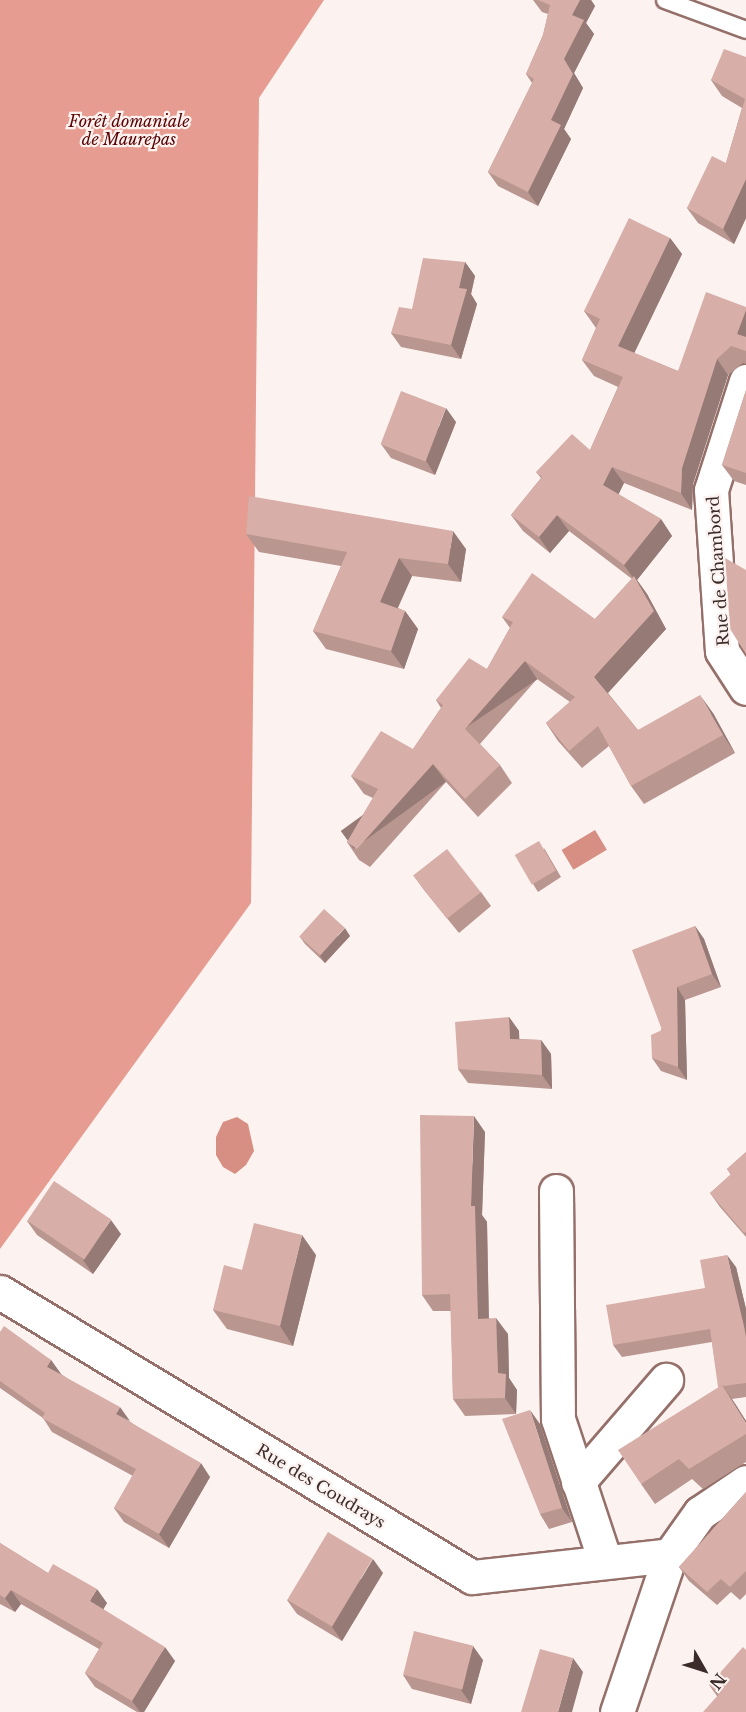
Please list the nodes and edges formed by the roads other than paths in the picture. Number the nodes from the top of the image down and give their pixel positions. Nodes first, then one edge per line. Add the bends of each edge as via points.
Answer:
1 (664, 0) edge
2 (746, 30) edge
3 (746, 381) edge
4 (746, 688) edge
5 (556, 1191) dead end
6 (0, 1292) edge
7 (666, 1380) dead end
8 (578, 1482) junction
9 (746, 1482) edge
10 (670, 1555) junction
11 (605, 1560) junction
12 (617, 1712) edge

1 - 2 lane
3 - 4 street, Rue de Chambord via 711,490 722,651
5 - 8 street via 558,1419
6 - 11 street, Rue des Coudrays via 472,1577
7 - 8 street
8 - 11 street
9 - 10 street via 700,1513
10 - 11 street, Rue des Coudrays
10 - 12 street

